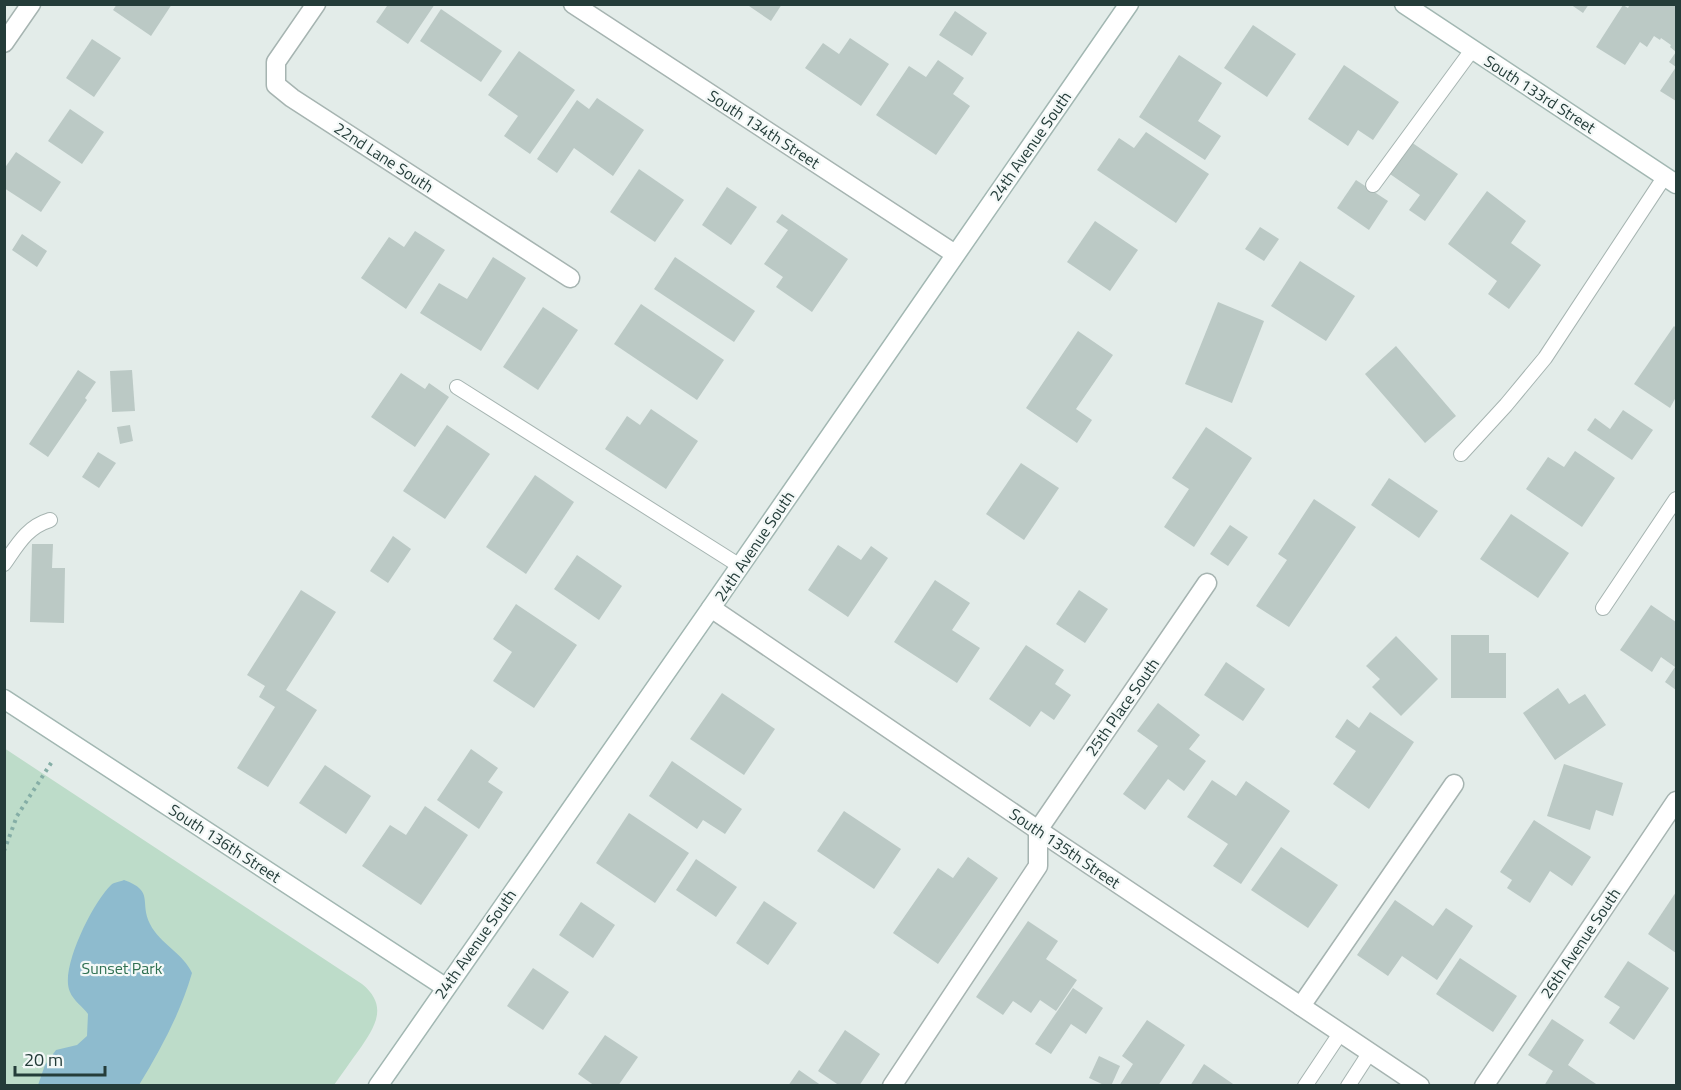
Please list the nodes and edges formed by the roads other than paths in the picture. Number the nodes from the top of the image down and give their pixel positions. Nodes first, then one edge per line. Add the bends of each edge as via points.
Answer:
1 (31, 4) edge
2 (316, 4) edge
3 (573, 4) edge
4 (1129, 4) edge
5 (1404, 4) edge
6 (4, 43) edge
7 (1472, 50) junction
8 (1671, 180) edge
9 (1373, 185) dead end
10 (955, 254) junction
11 (570, 278) dead end
12 (457, 387) dead end
13 (1461, 454) dead end
14 (1677, 499) edge
15 (50, 520) dead end
16 (4, 564) edge
17 (740, 566) junction
18 (1208, 583) dead end
19 (711, 608) junction
20 (1603, 608) dead end
21 (4, 699) edge
22 (1454, 784) dead end
23 (1677, 801) edge
24 (1038, 830) junction
25 (445, 987) junction
26 (1301, 1006) junction
27 (1341, 1032) junction
28 (1370, 1052) junction
29 (378, 1086) edge
30 (892, 1086) edge
31 (1305, 1086) edge
32 (1348, 1086) edge
33 (1420, 1086) edge
34 (1484, 1086) edge

1 - 6 street
2 - 11 street, 22nd Lane South via 276,62 276,85
3 - 10 street, South 134th Street
4 - 10 street, 24th Avenue South
5 - 7 street, South 133rd Street
7 - 8 street, South 133rd Street
7 - 9 lane
8 - 13 lane via 1545,358
10 - 17 street, 24th Avenue South
12 - 17 lane
14 - 20 lane
15 - 16 lane via 26,532
17 - 19 street, 24th Avenue South
18 - 24 street, 25th Place South
19 - 24 street, South 135th Street
19 - 25 street, 24th Avenue South
21 - 25 street, South 136th Street
22 - 26 street
23 - 34 street, 26th Avenue South
24 - 26 street, South 135th Street
24 - 30 street via 1038,866
25 - 29 street, 24th Avenue South
26 - 27 street, South 135th Street
27 - 28 street, South 135th Street
27 - 31 lane
28 - 32 lane
28 - 33 street, South 135th Street

